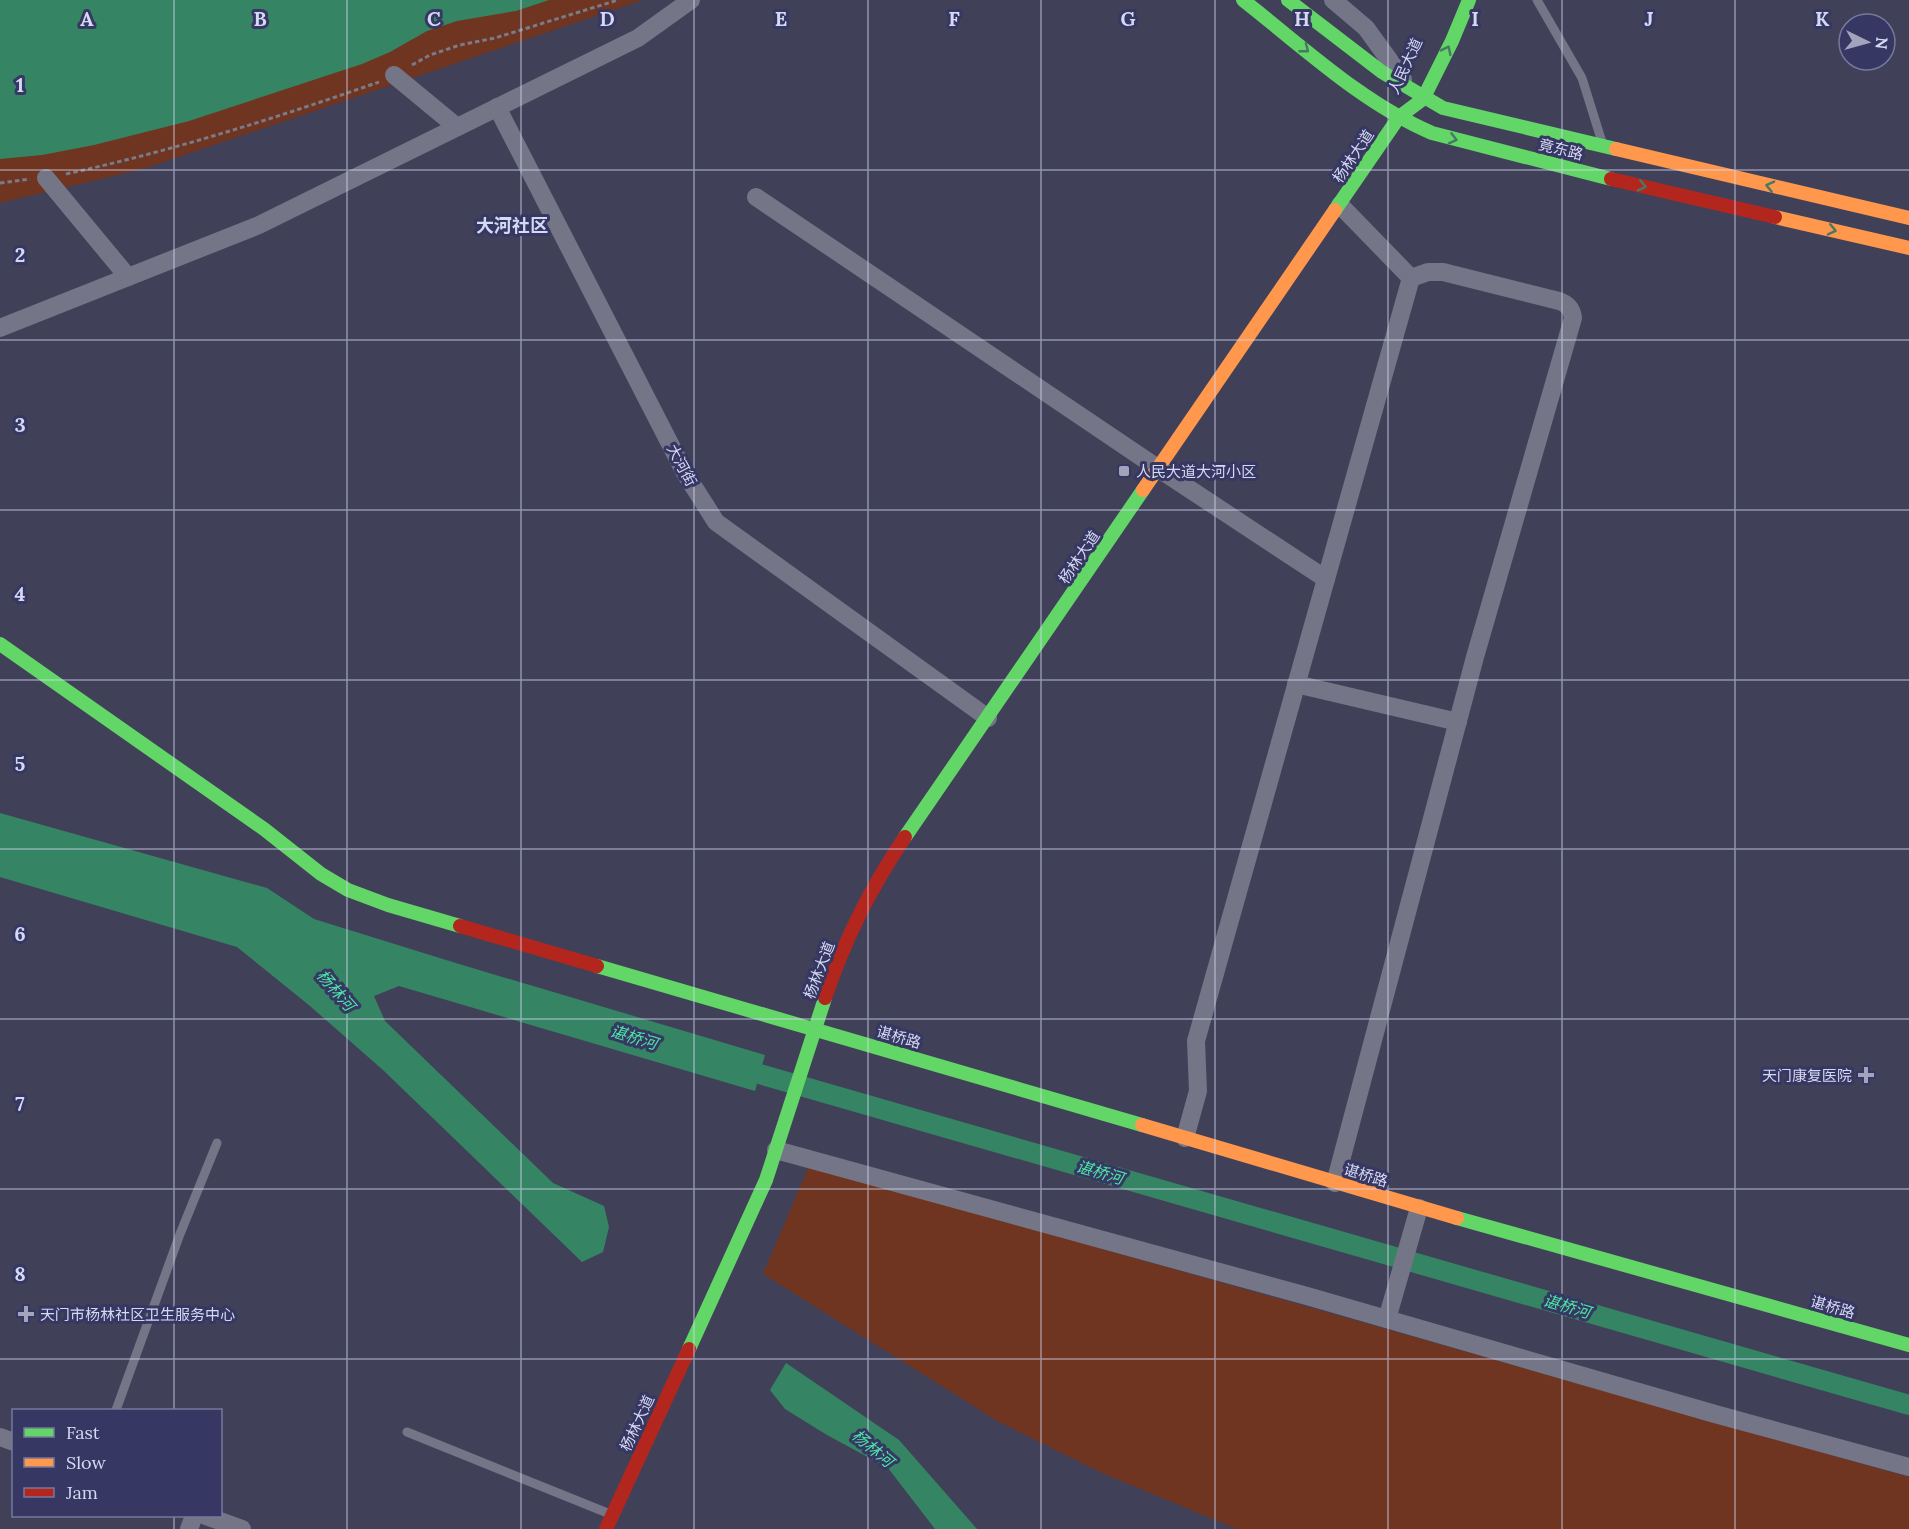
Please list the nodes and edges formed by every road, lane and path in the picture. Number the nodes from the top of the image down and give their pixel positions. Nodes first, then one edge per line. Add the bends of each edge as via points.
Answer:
1 (618, 0) edge
2 (691, 0) edge
3 (1243, 0) edge
4 (1288, 0) edge
5 (1333, 0) edge
6 (1469, 0) edge
7 (1537, 0) edge
8 (1419, 74) dead end
9 (394, 75) junction
10 (1417, 95) junction
11 (497, 107) junction
12 (1399, 117) junction
13 (457, 127) junction
14 (1604, 148) junction
15 (46, 177) junction
16 (0, 183) edge
17 (756, 197) dead end
18 (1340, 205) junction
19 (1909, 218) edge
20 (1909, 249) edge
21 (128, 277) junction
22 (1411, 278) junction
23 (0, 328) edge
24 (1159, 470) junction
25 (1326, 579) junction
26 (0, 644) edge
27 (1296, 684) junction
28 (988, 718) junction
29 (1458, 722) junction
30 (815, 1030) junction
31 (1185, 1138) junction
32 (217, 1143) dead end
33 (776, 1150) junction
34 (1335, 1183) junction
35 (1419, 1208) junction
36 (1387, 1319) junction
37 (1909, 1345) edge
38 (116, 1409) edge
39 (408, 1432) dead end
40 (1909, 1467) edge
41 (612, 1515) junction
42 (211, 1517) edge
43 (242, 1529) edge
44 (606, 1529) edge

1 - 9 path via 460,45
2 - 11 street via 638,38
3 -> 12 main road, 竟东路 via 1352,86
4 - 10 main road, 竟东路
5 - 10 street via 1366,28
10 -> 6 main road, 人民大道
7 - 14 lane via 1582,78
8 - 10 main road, 人民大道
9 - 13 street
9 - 15 path via 126,162
10 - 12 main road, 人民大道
10 - 14 main road, 竟东路 via 1462,114
11 - 13 street
11 - 28 street, 大河街 via 685,472 716,522
12 - 18 main road, 杨林大道
12 -> 20 main road, 竟东路 via 1446,138
13 - 21 street via 259,225
19 -> 14 main road, 竟东路
15 - 16 path
15 - 21 street
17 - 24 street
18 - 22 street
18 - 24 main road, 杨林大道
21 - 23 street
22 - 25 street
22 - 29 street via 1443,272 1565,303 1572,309 1573,318
24 - 25 street
24 - 28 main road, 杨林大道
25 - 27 street
26 - 30 main road, 谌桥路 via 348,890
27 - 29 street
27 - 31 street via 1196,1041 1198,1091
28 - 30 main road, 杨林大道 via 885,866 854,924
29 - 34 street
30 - 31 main road, 谌桥路
30 - 33 main road, 杨林大道
31 - 34 main road, 谌桥路
32 - 38 lane
33 - 36 street
33 - 41 main road, 杨林大道 via 749,1220
34 - 35 main road, 谌桥路
35 - 36 street
35 - 37 main road, 谌桥路
36 - 40 street
39 - 41 lane
41 - 44 main road, 杨林大道
42 - 43 street

